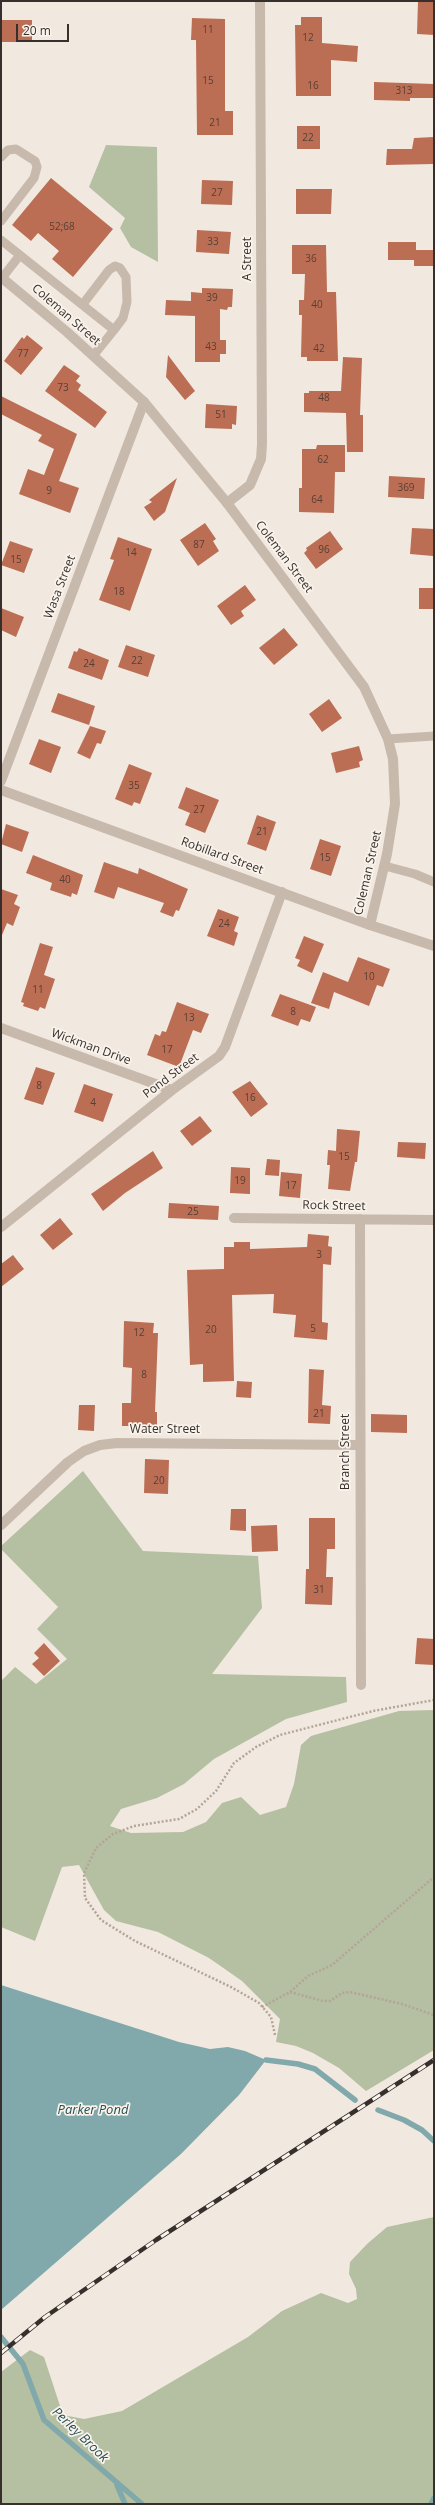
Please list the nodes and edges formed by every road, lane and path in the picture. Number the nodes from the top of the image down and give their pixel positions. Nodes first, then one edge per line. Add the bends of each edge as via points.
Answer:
1 (260, 1) edge
2 (1, 157) edge
3 (1, 220) edge
4 (1, 240) edge
5 (20, 255) junction
6 (2, 278) edge
7 (83, 304) junction
8 (114, 330) junction
9 (93, 356) junction
10 (144, 402) junction
11 (227, 503) junction
12 (434, 736) edge
13 (388, 739) junction
14 (1, 781) edge
15 (1, 790) edge
16 (385, 866) junction
17 (434, 882) edge
18 (282, 892) junction
19 (370, 925) junction
20 (434, 946) edge
21 (1, 1028) edge
22 (172, 1090) junction
23 (234, 1218) dead end
24 (360, 1220) junction
25 (434, 1220) edge
26 (1, 1227) edge
27 (359, 1445) junction
28 (1, 1525) edge
29 (361, 1685) dead end
30 (434, 1700) edge
31 (434, 1877) edge
32 (290, 1992) junction
33 (262, 2007) junction
34 (434, 2015) edge
35 (275, 2036) dead end

1 - 11 street, A Street via 262,444 261,459 250,485
2 - 3 lane via 8,150 16,149 34,161 37,167 34,178
4 - 5 lane
5 - 6 lane
5 - 7 lane
6 - 9 street, Coleman Street
7 - 8 lane
7 - 8 lane via 109,270 115,266 120,268 126,277 128,302 123,318
8 - 9 lane
9 - 10 street, Coleman Street
10 - 11 street, Coleman Street
10 - 14 street, Wasa Street
11 - 13 street, Coleman Street via 356,675 376,710
12 - 13 lane
13 - 16 street, Coleman Street via 395,804
15 - 18 street, Robillard Street
16 - 17 lane via 416,874
16 - 19 street, Coleman Street
18 - 19 street, Robillard Street
18 - 22 street, Pond Street via 223,1051
19 - 20 street, Robillard Street
21 - 22 street, Wickman Drive
22 - 26 street, Pond Street
23 - 24 street, Rock Street
24 - 25 street, Rock Street
24 - 27 street, Branch Street
27 - 28 street, Water Street via 100,1445 84,1451 68,1462
27 - 29 street, Branch Street
30 - 33 path via 397,1705 280,1736 256,1747 234,1763 216,1791 197,1809 179,1819 113,1834 96,1848 84,1873 85,1898 101,1920 135,1941 232,1987
31 - 32 path via 332,1965 308,1976
32 - 33 path
32 - 34 path via 323,2001 350,1992 402,2004
33 - 35 path via 272,2017

